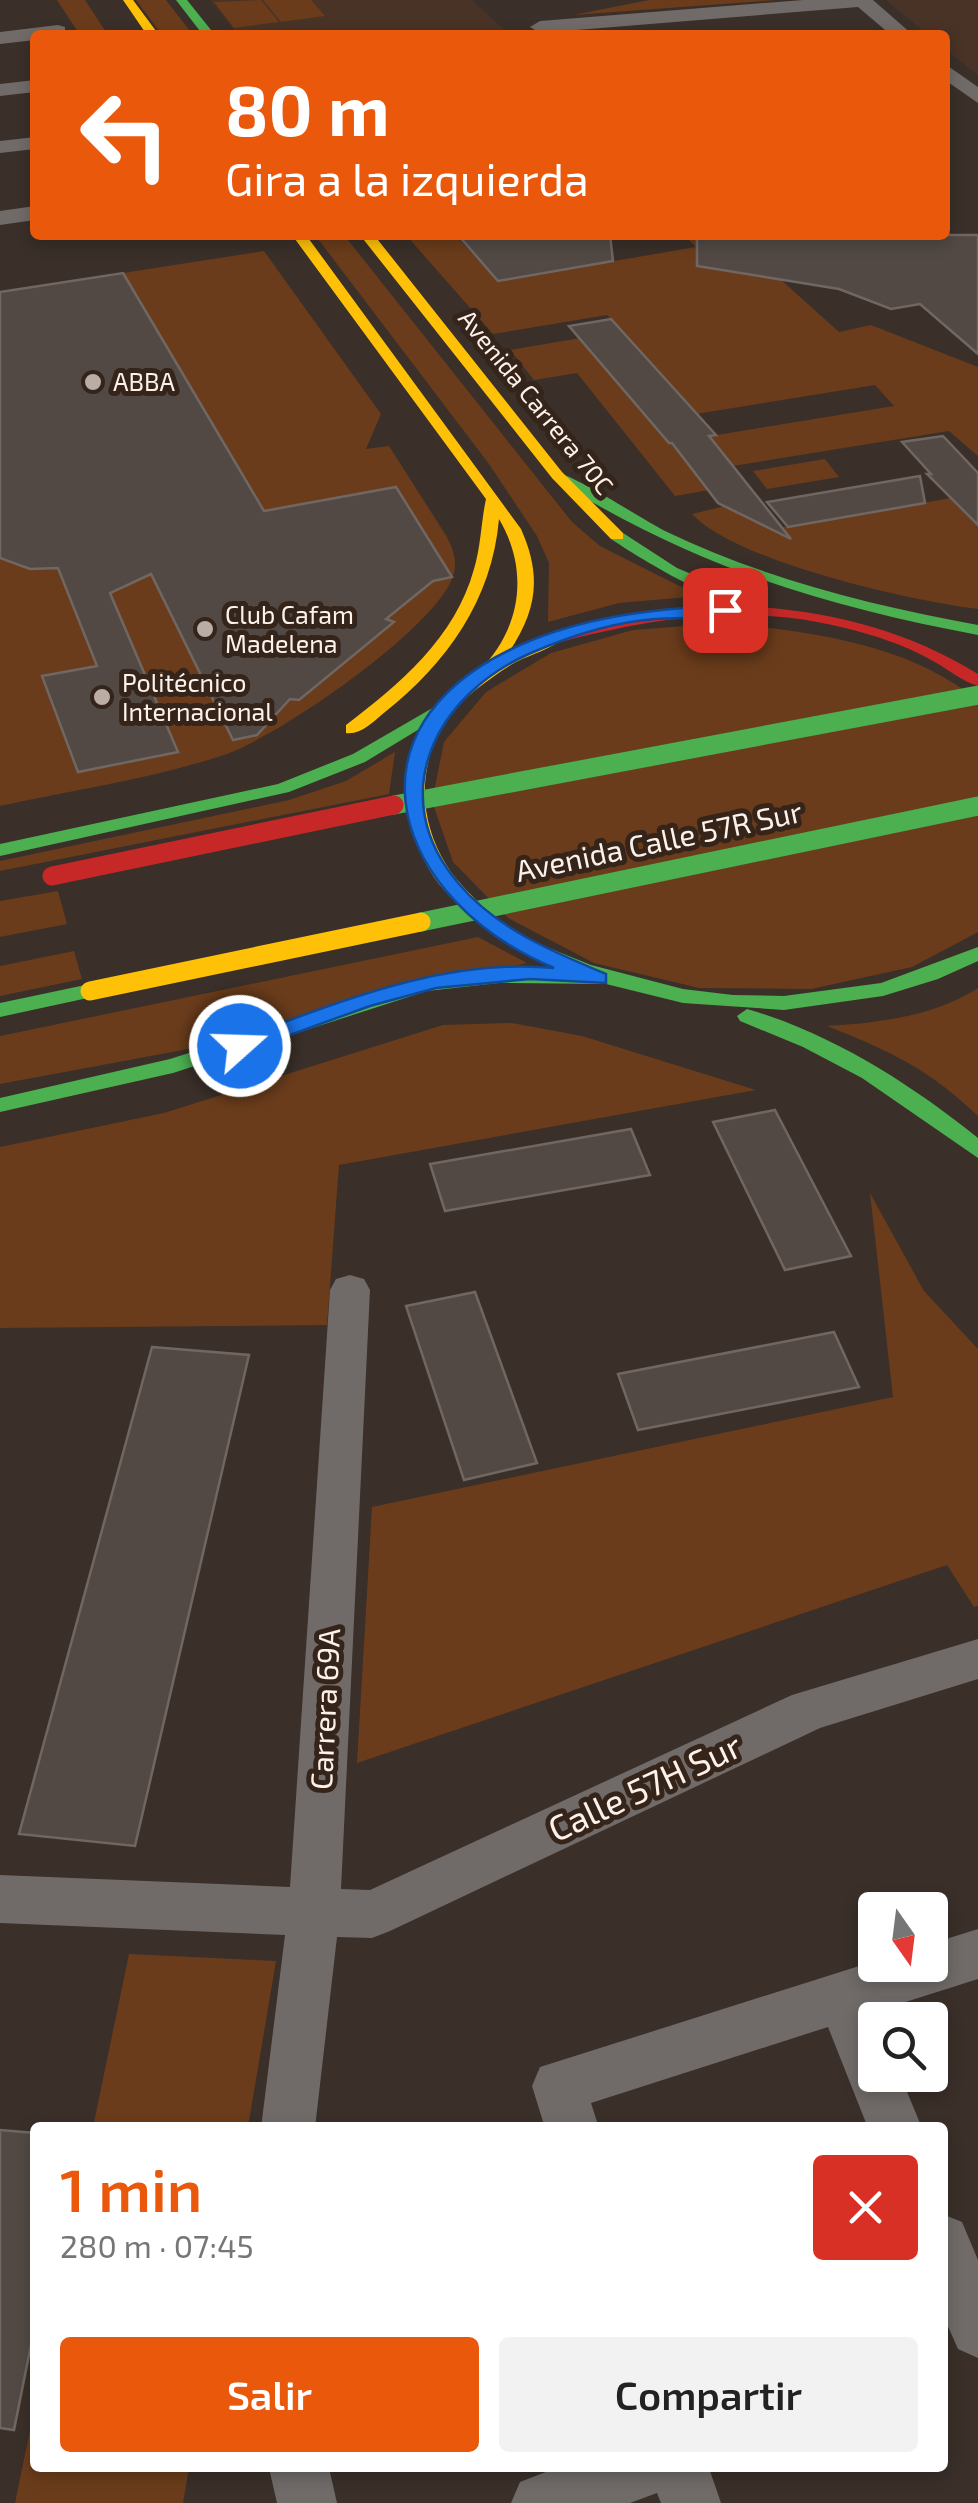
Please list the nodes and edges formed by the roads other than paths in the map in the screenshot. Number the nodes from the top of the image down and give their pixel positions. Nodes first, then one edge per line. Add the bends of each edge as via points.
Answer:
1 (128, 0) edge
2 (181, 0) edge
3 (861, 0) edge
4 (540, 27) dead end
5 (149, 30) edge
6 (205, 30) edge
7 (897, 30) edge
8 (30, 34) edge
9 (0, 38) edge
10 (950, 74) edge
11 (30, 87) edge
12 (0, 90) edge
13 (978, 97) edge
14 (30, 143) edge
15 (0, 147) edge
16 (30, 214) edge
17 (0, 218) edge
18 (303, 240) edge
19 (371, 240) edge
20 (557, 475) junction
21 (493, 501) junction
22 (799, 616) junction
23 (978, 630) edge
24 (906, 644) junction
25 (978, 652) edge
26 (488, 670) junction
27 (978, 681) edge
28 (978, 694) edge
29 (448, 704) junction
30 (978, 806) edge
31 (186, 812) junction
32 (0, 850) edge
33 (43, 877) dead end
34 (978, 953) edge
35 (599, 979) junction
36 (706, 1002) junction
37 (0, 1010) edge
38 (0, 1105) edge
39 (978, 1150) edge
40 (350, 1290) dead end
41 (978, 1659) edge
42 (0, 1899) edge
43 (314, 1911) junction
44 (978, 1954) edge
45 (842, 1997) junction
46 (565, 2107) edge
47 (289, 2122) edge
48 (893, 2122) edge
49 (957, 2255) edge
50 (978, 2329) edge
51 (300, 2472) edge
52 (632, 2472) edge
53 (680, 2472) edge
54 (308, 2503) edge
55 (541, 2503) edge
56 (690, 2503) edge

1 - 5 main road
2 - 6 main road
3 - 4 street
3 - 7 street
8 - 9 street
10 - 13 street
11 - 12 street
14 - 15 street
16 - 17 street
18 - 21 main road
19 - 20 main road, Avenida Carrera 70C
20 - 22 main road, Avenida Carrera 70C via 635,551 722,593
20 - 23 main road via 646,532 748,576 850,606
21 - 26 main road via 530,571 521,624
21 - 31 main road via 492,550 475,600 416,678 319,750
22 - 24 main road
22 - 26 main road via 701,610 622,619 562,634
24 - 25 main road
24 - 27 main road
26 - 29 main road
28 - 33 main road, bridge
29 - 31 main road via 390,742 322,774
29 - 35 main road via 425,738 413,774 413,812 426,851 452,889 490,924
30 - 37 main road, Avenida Calle 57R Sur, bridge
31 - 32 main road
34 - 36 main road via 947,971 874,994 792,1004
35 - 36 main road
35 - 38 main road via 530,972 436,981 172,1066
36 - 39 main road via 820,1041 871,1067
40 - 43 street, Carrera 69A
41 - 43 street, Calle 57H Sur via 809,1710 372,1914
42 - 43 street, Calle 57H Sur
43 - 47 street, Carrera 69A
44 - 45 street
45 - 46 street
45 - 48 street
49 - 50 street
51 - 54 street
52 - 55 street
53 - 56 street

